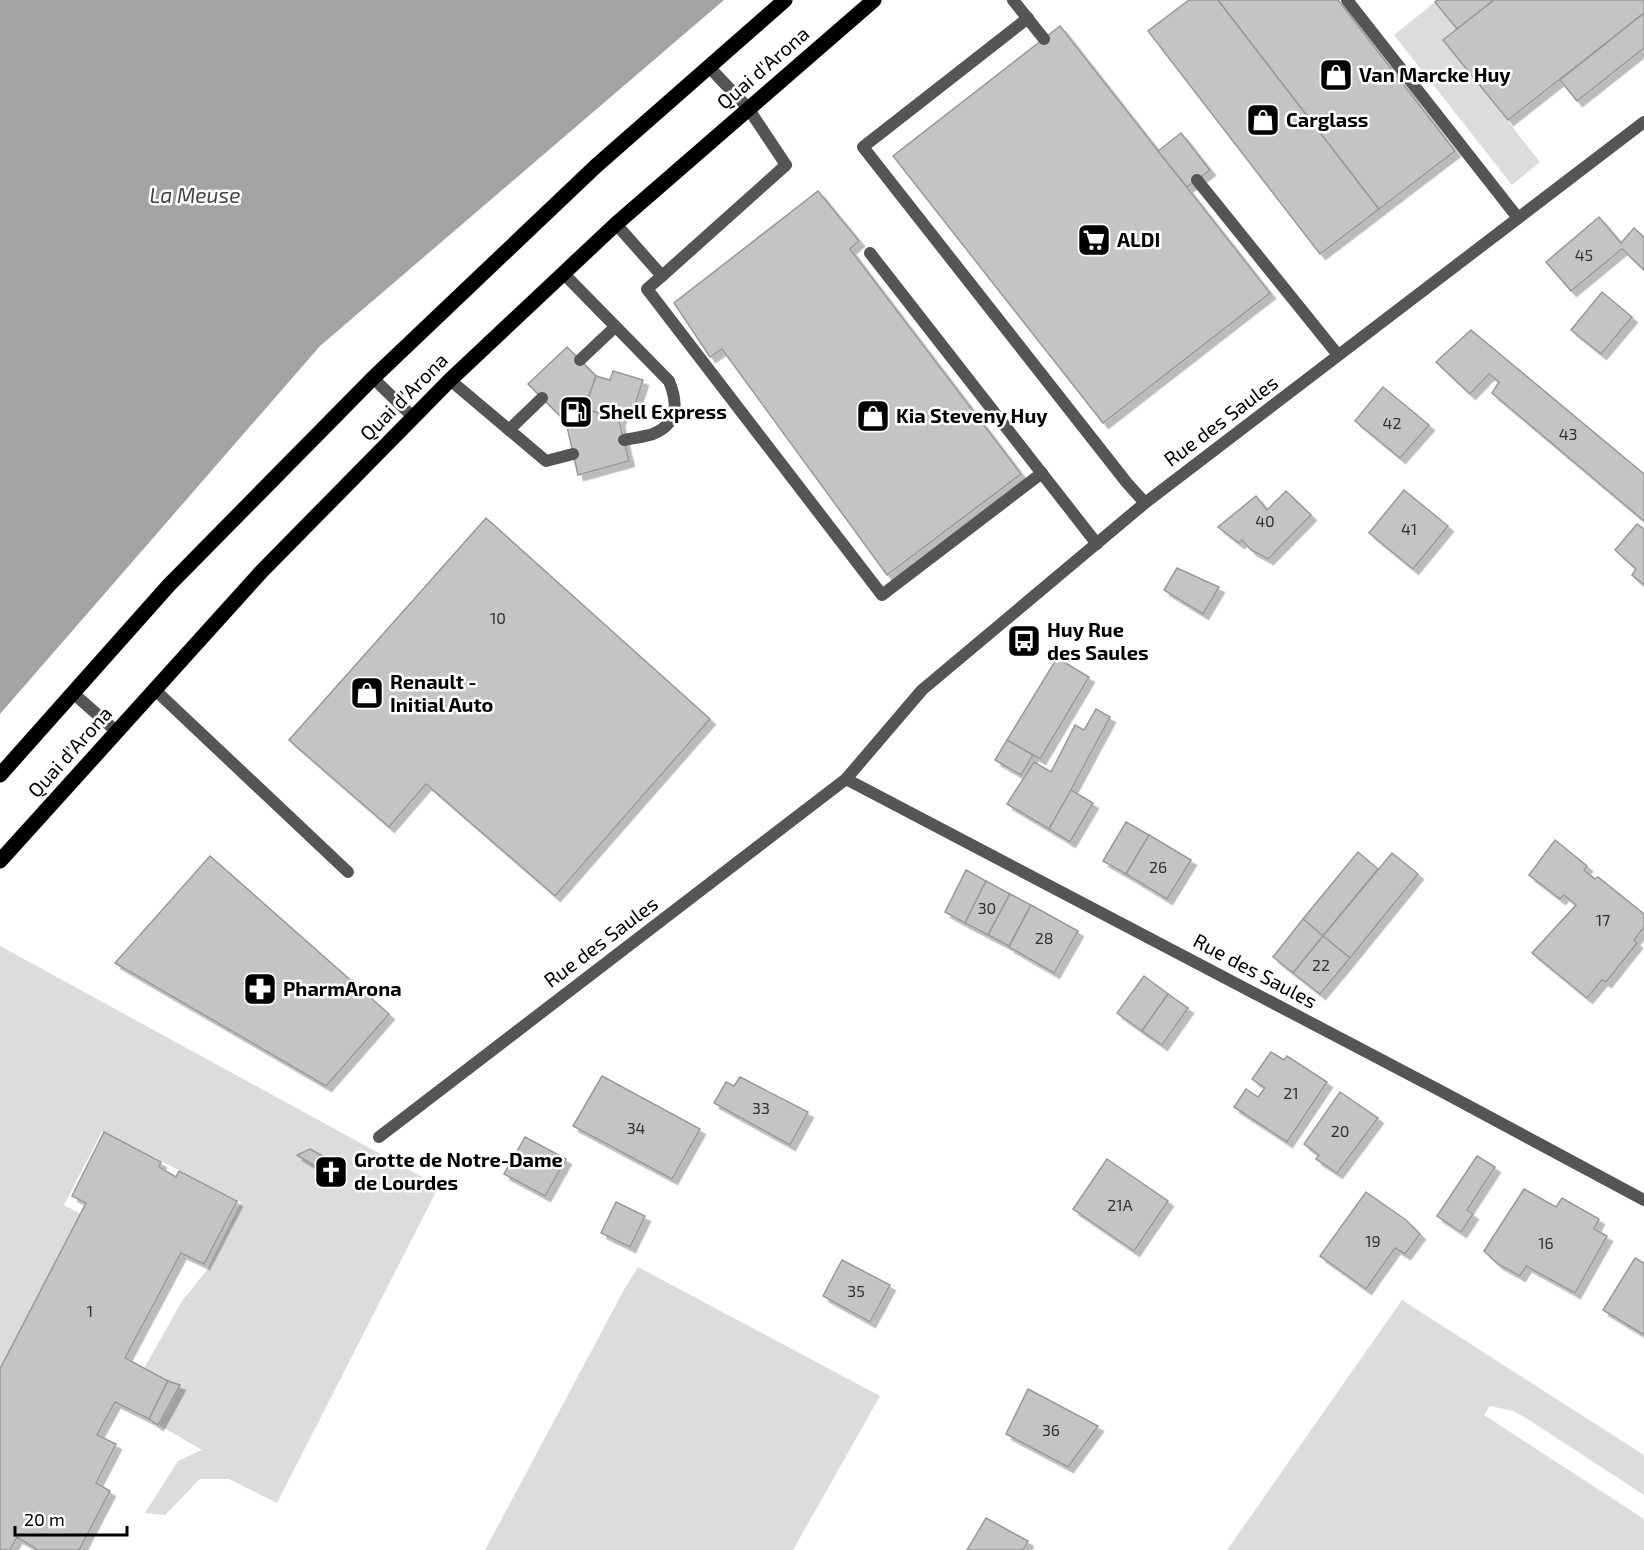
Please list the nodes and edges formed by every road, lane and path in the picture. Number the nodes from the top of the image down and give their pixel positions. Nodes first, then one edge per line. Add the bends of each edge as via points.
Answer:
1 (785, 0) edge
2 (874, 0) edge
3 (1013, 0) edge
4 (1347, 0) edge
5 (1028, 18) junction
6 (1044, 39) dead end
7 (710, 67) junction
8 (748, 108) junction
9 (1644, 122) edge
10 (1197, 180) dead end
11 (1518, 218) junction
12 (615, 224) junction
13 (870, 253) dead end
14 (563, 273) junction
15 (662, 276) junction
16 (615, 327) junction
17 (1338, 355) junction
18 (580, 360) dead end
19 (373, 378) junction
20 (450, 380) junction
21 (542, 398) dead end
22 (413, 417) junction
23 (509, 430) junction
24 (624, 440) dead end
25 (573, 454) dead end
26 (1042, 473) junction
27 (1145, 503) junction
28 (1097, 544) junction
29 (154, 689) junction
30 (73, 693) junction
31 (116, 731) junction
32 (0, 775) edge
33 (846, 779) junction
34 (0, 861) edge
35 (348, 872) dead end
36 (379, 1137) dead end
37 (1644, 1200) edge

1 - 7 main road, Quai d'Arona
2 - 8 main road, Quai d'Arona
3 - 5 street
4 - 11 street
5 - 6 street
5 - 27 street via 863,147
7 - 8 street
7 - 19 main road, Quai d'Arona via 596,166
8 - 12 main road, Quai d'Arona
8 - 15 street via 786,165
9 - 11 street, Rue des Saules
10 - 17 street
11 - 17 street, Rue des Saules
12 - 14 main road, Quai d'Arona
12 - 15 street
13 - 26 street
14 - 16 street
14 - 20 main road, Quai d'Arona
15 - 26 street via 647,289 882,595
16 - 18 street
16 - 24 street via 669,381 676,397 668,424 653,434
17 - 27 street, Rue des Saules
19 - 22 street
19 - 30 main road, Quai d'Arona via 169,585
20 - 22 main road, Quai d'Arona
20 - 23 street
21 - 23 street
22 - 29 main road, Quai d'Arona via 262,571
23 - 25 street via 546,461
26 - 28 street
27 - 28 street, Rue des Saules
28 - 33 street, Rue des Saules via 922,690
29 - 31 main road, Quai d'Arona
29 - 35 street
30 - 31 street
30 - 32 main road, Quai d'Arona
31 - 34 main road, Quai d'Arona
33 - 36 street, Rue des Saules
33 - 37 street, Rue des Saules

